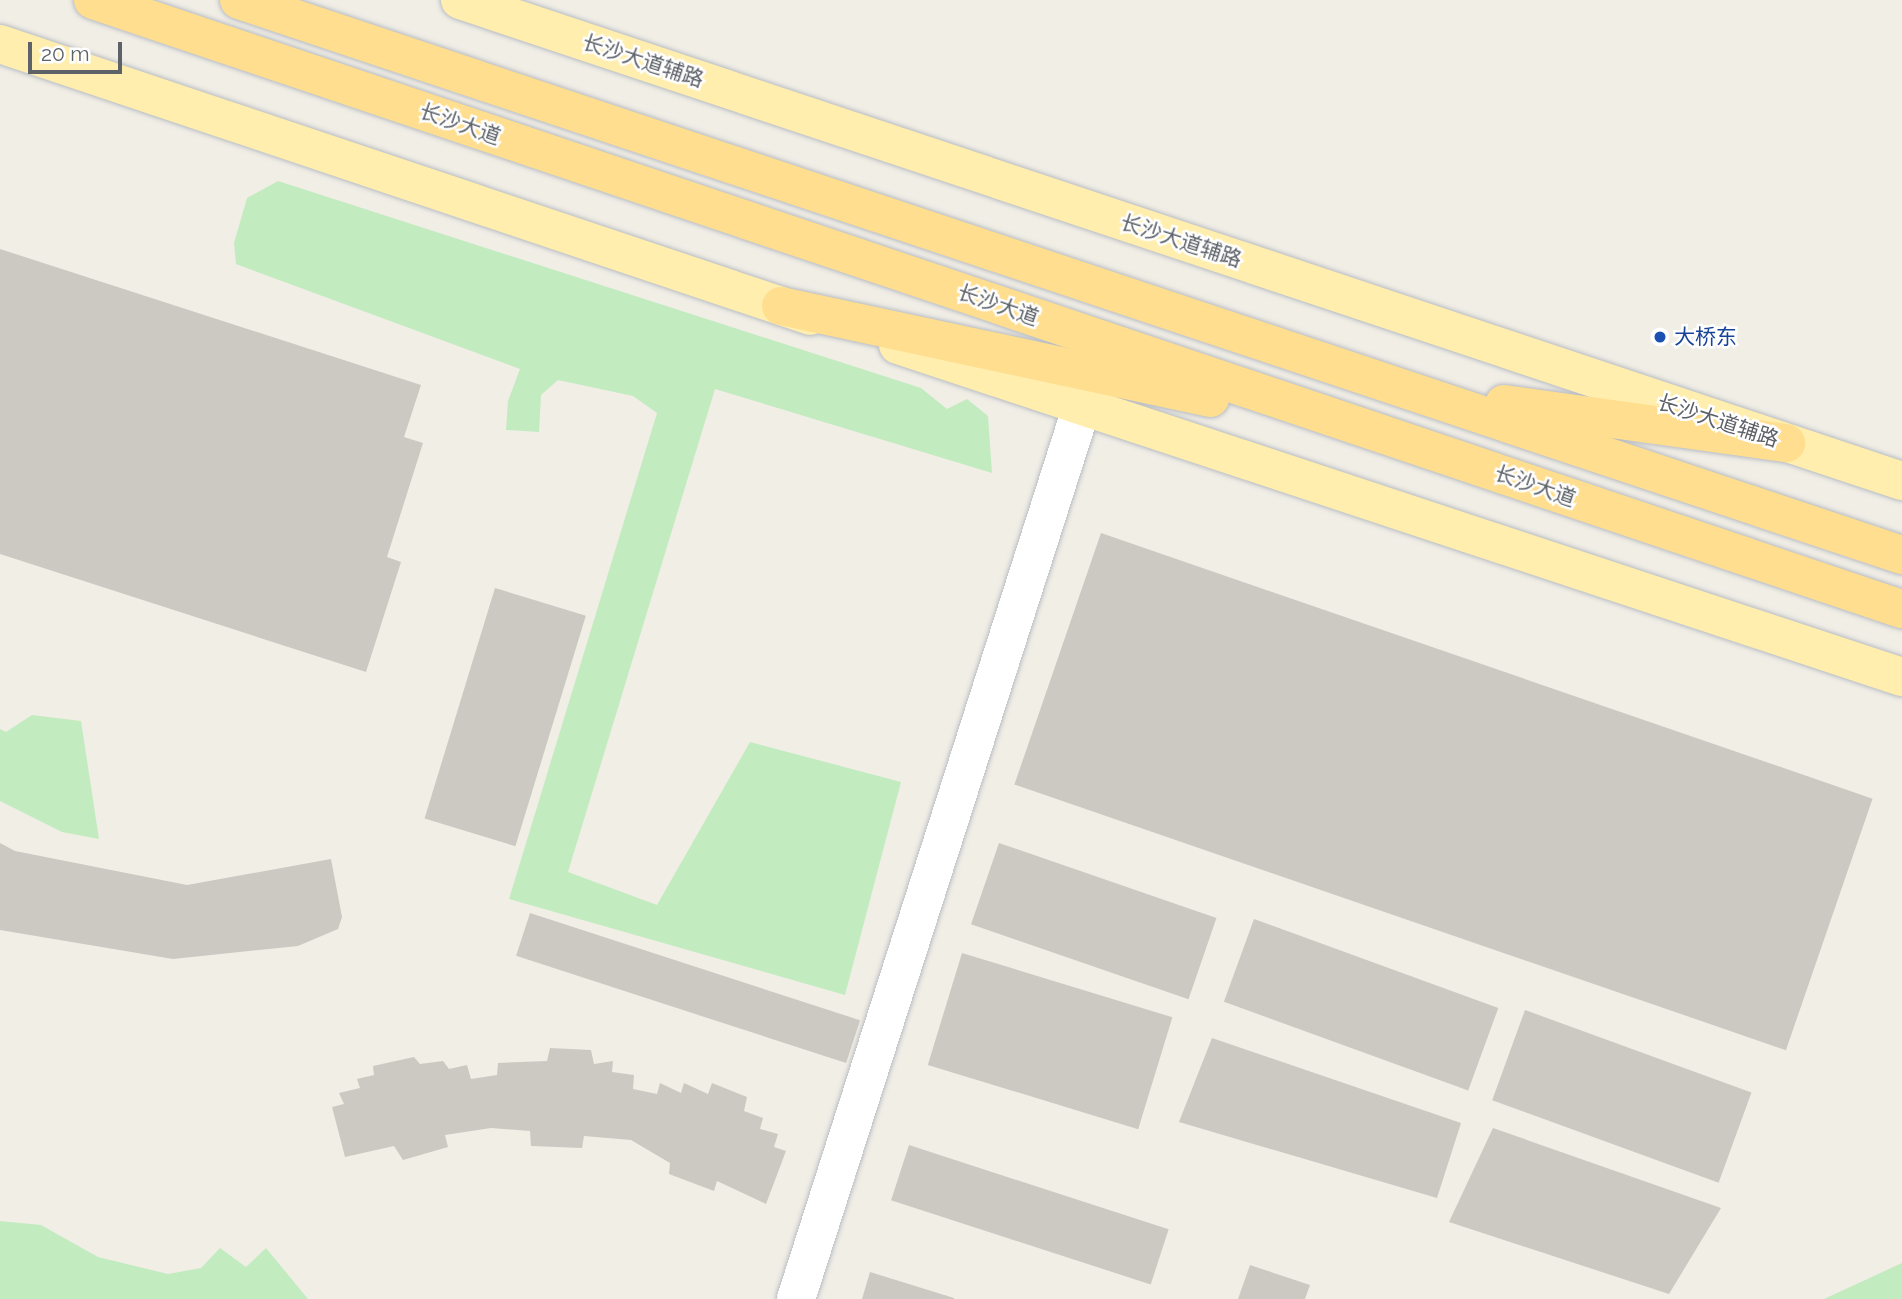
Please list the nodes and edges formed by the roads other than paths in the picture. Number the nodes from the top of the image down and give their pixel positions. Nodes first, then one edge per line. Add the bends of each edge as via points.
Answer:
1 (93, 0) edge
2 (239, 0) edge
3 (460, 0) edge
4 (0, 44) edge
5 (780, 306) junction
6 (1410, 391) junction
7 (1082, 405) junction
8 (1392, 438) junction
9 (1786, 443) junction
10 (1902, 481) edge
11 (1902, 555) edge
12 (1902, 609) edge
13 (1902, 677) edge
14 (796, 1299) edge

1 - 8 highway, 长沙大道
2 - 6 highway
3 - 9 main road, 长沙大道辅路
4 - 5 main road
5 - 7 main road
5 - 8 highway
6 - 9 highway
6 - 11 highway
7 - 13 main road
7 - 14 street
8 - 12 highway, 长沙大道
9 - 10 main road, 长沙大道辅路

